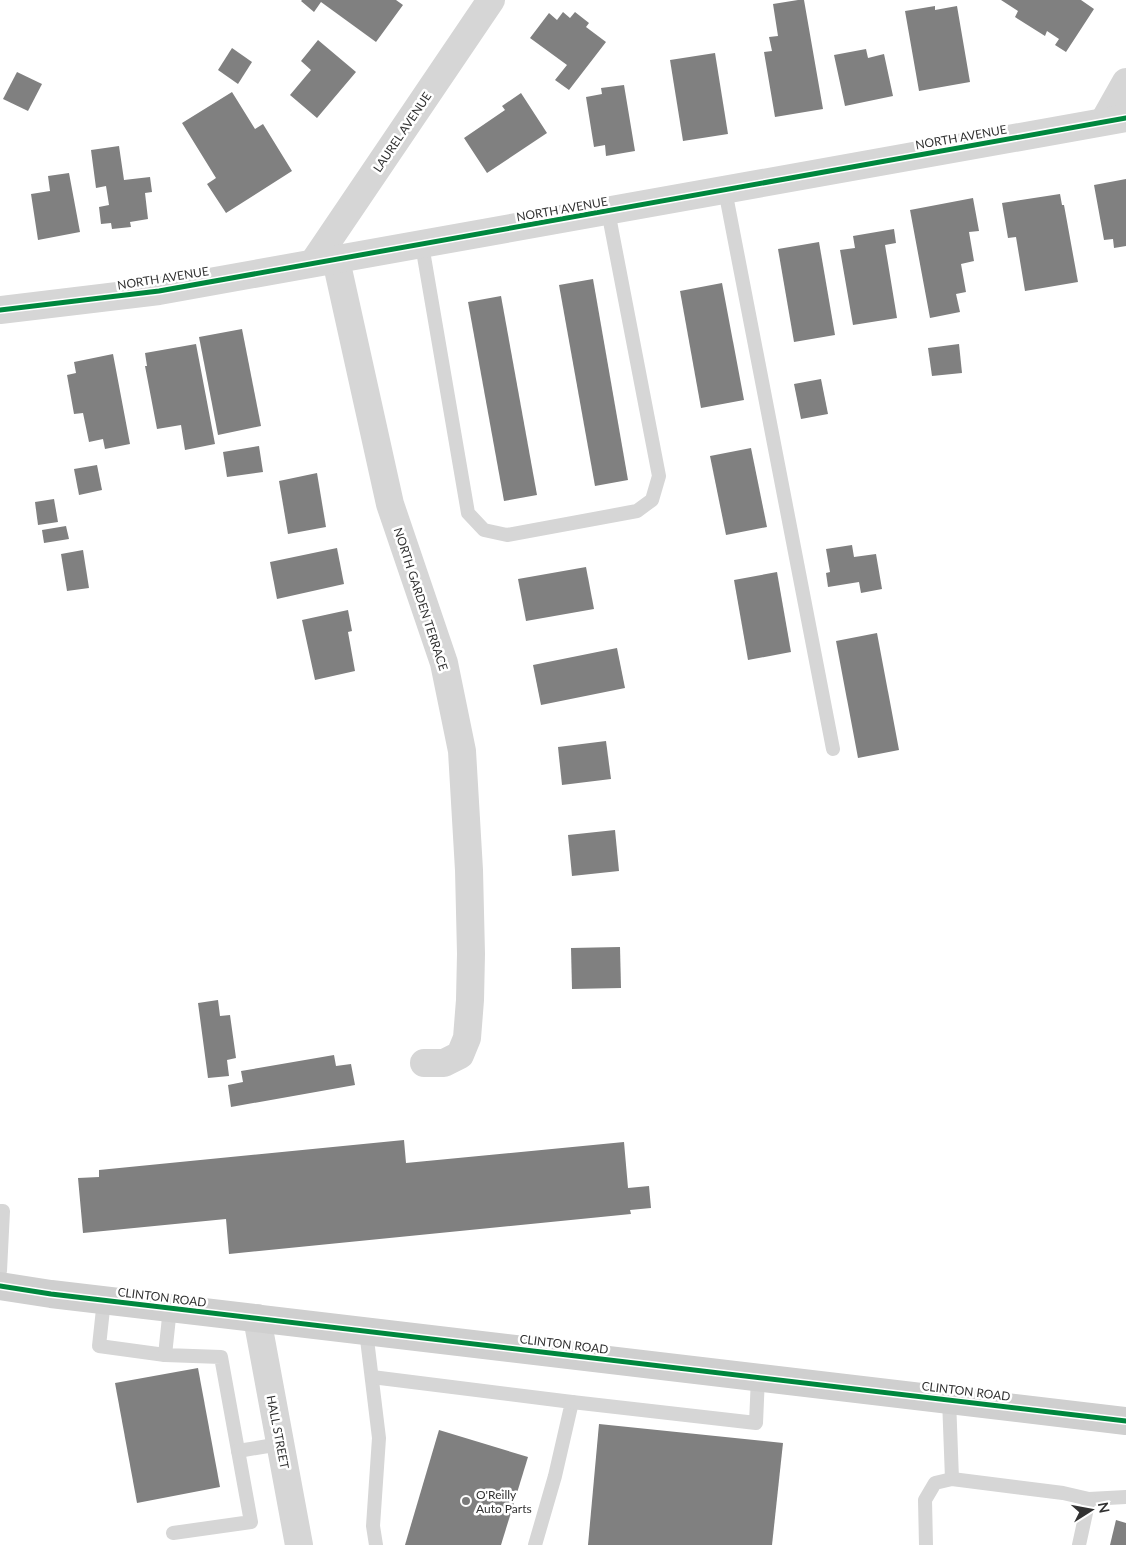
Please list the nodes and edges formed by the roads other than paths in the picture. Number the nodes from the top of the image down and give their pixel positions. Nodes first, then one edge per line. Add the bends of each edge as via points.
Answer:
1 (491, 0) edge
2 (1126, 82) edge
3 (1115, 119) edge
4 (724, 190) junction
5 (608, 211) junction
6 (422, 244) junction
7 (324, 262) junction
8 (0, 310) edge
9 (833, 749) dead end
10 (424, 1064) dead end
11 (0, 1211) edge
12 (0, 1271) edge
13 (0, 1286) edge
14 (104, 1300) junction
15 (170, 1308) junction
16 (257, 1318) junction
17 (366, 1331) junction
18 (165, 1355) junction
19 (372, 1377) junction
20 (758, 1377) junction
21 (949, 1399) junction
22 (572, 1402) junction
23 (1126, 1421) edge
24 (280, 1444) junction
25 (238, 1451) junction
26 (952, 1478) junction
27 (1126, 1497) edge
28 (1089, 1499) junction
29 (173, 1533) dead end
30 (299, 1545) edge
31 (376, 1545) edge
32 (535, 1545) edge
33 (926, 1545) edge
34 (1079, 1545) edge

1 - 7 street, LAUREL AVENUE
2 - 3 street
3 - 4 street, NORTH AVENUE
4 - 5 street, NORTH AVENUE
4 - 9 lane
5 - 6 street, NORTH AVENUE
5 - 6 lane via 659,476 652,500 637,511 507,535 484,530 468,513
6 - 7 street, NORTH AVENUE
7 - 8 street, NORTH AVENUE via 159,291
7 - 10 street, NORTH GARDEN TERRACE via 390,504 444,664 462,751 470,870 467,1038 460,1055 444,1063
11 - 12 lane via 3,1211
13 - 14 street, CLINTON ROAD
14 - 15 street, CLINTON ROAD
14 - 18 lane via 99,1346
15 - 16 street, CLINTON ROAD
15 - 18 lane
16 - 17 street, CLINTON ROAD
16 - 24 street, HALL STREET
17 - 19 lane
17 - 20 street, CLINTON ROAD
18 - 25 lane via 221,1357
19 - 22 lane
19 - 31 lane via 379,1438 373,1526
20 - 21 street, CLINTON ROAD
20 - 22 lane via 756,1423
21 - 23 street, CLINTON ROAD
21 - 26 lane
22 - 32 lane
24 - 25 lane
24 - 30 street, HALL STREET
25 - 29 lane via 251,1522
26 - 28 lane
26 - 33 lane via 935,1483 925,1500
27 - 28 lane
28 - 34 lane

